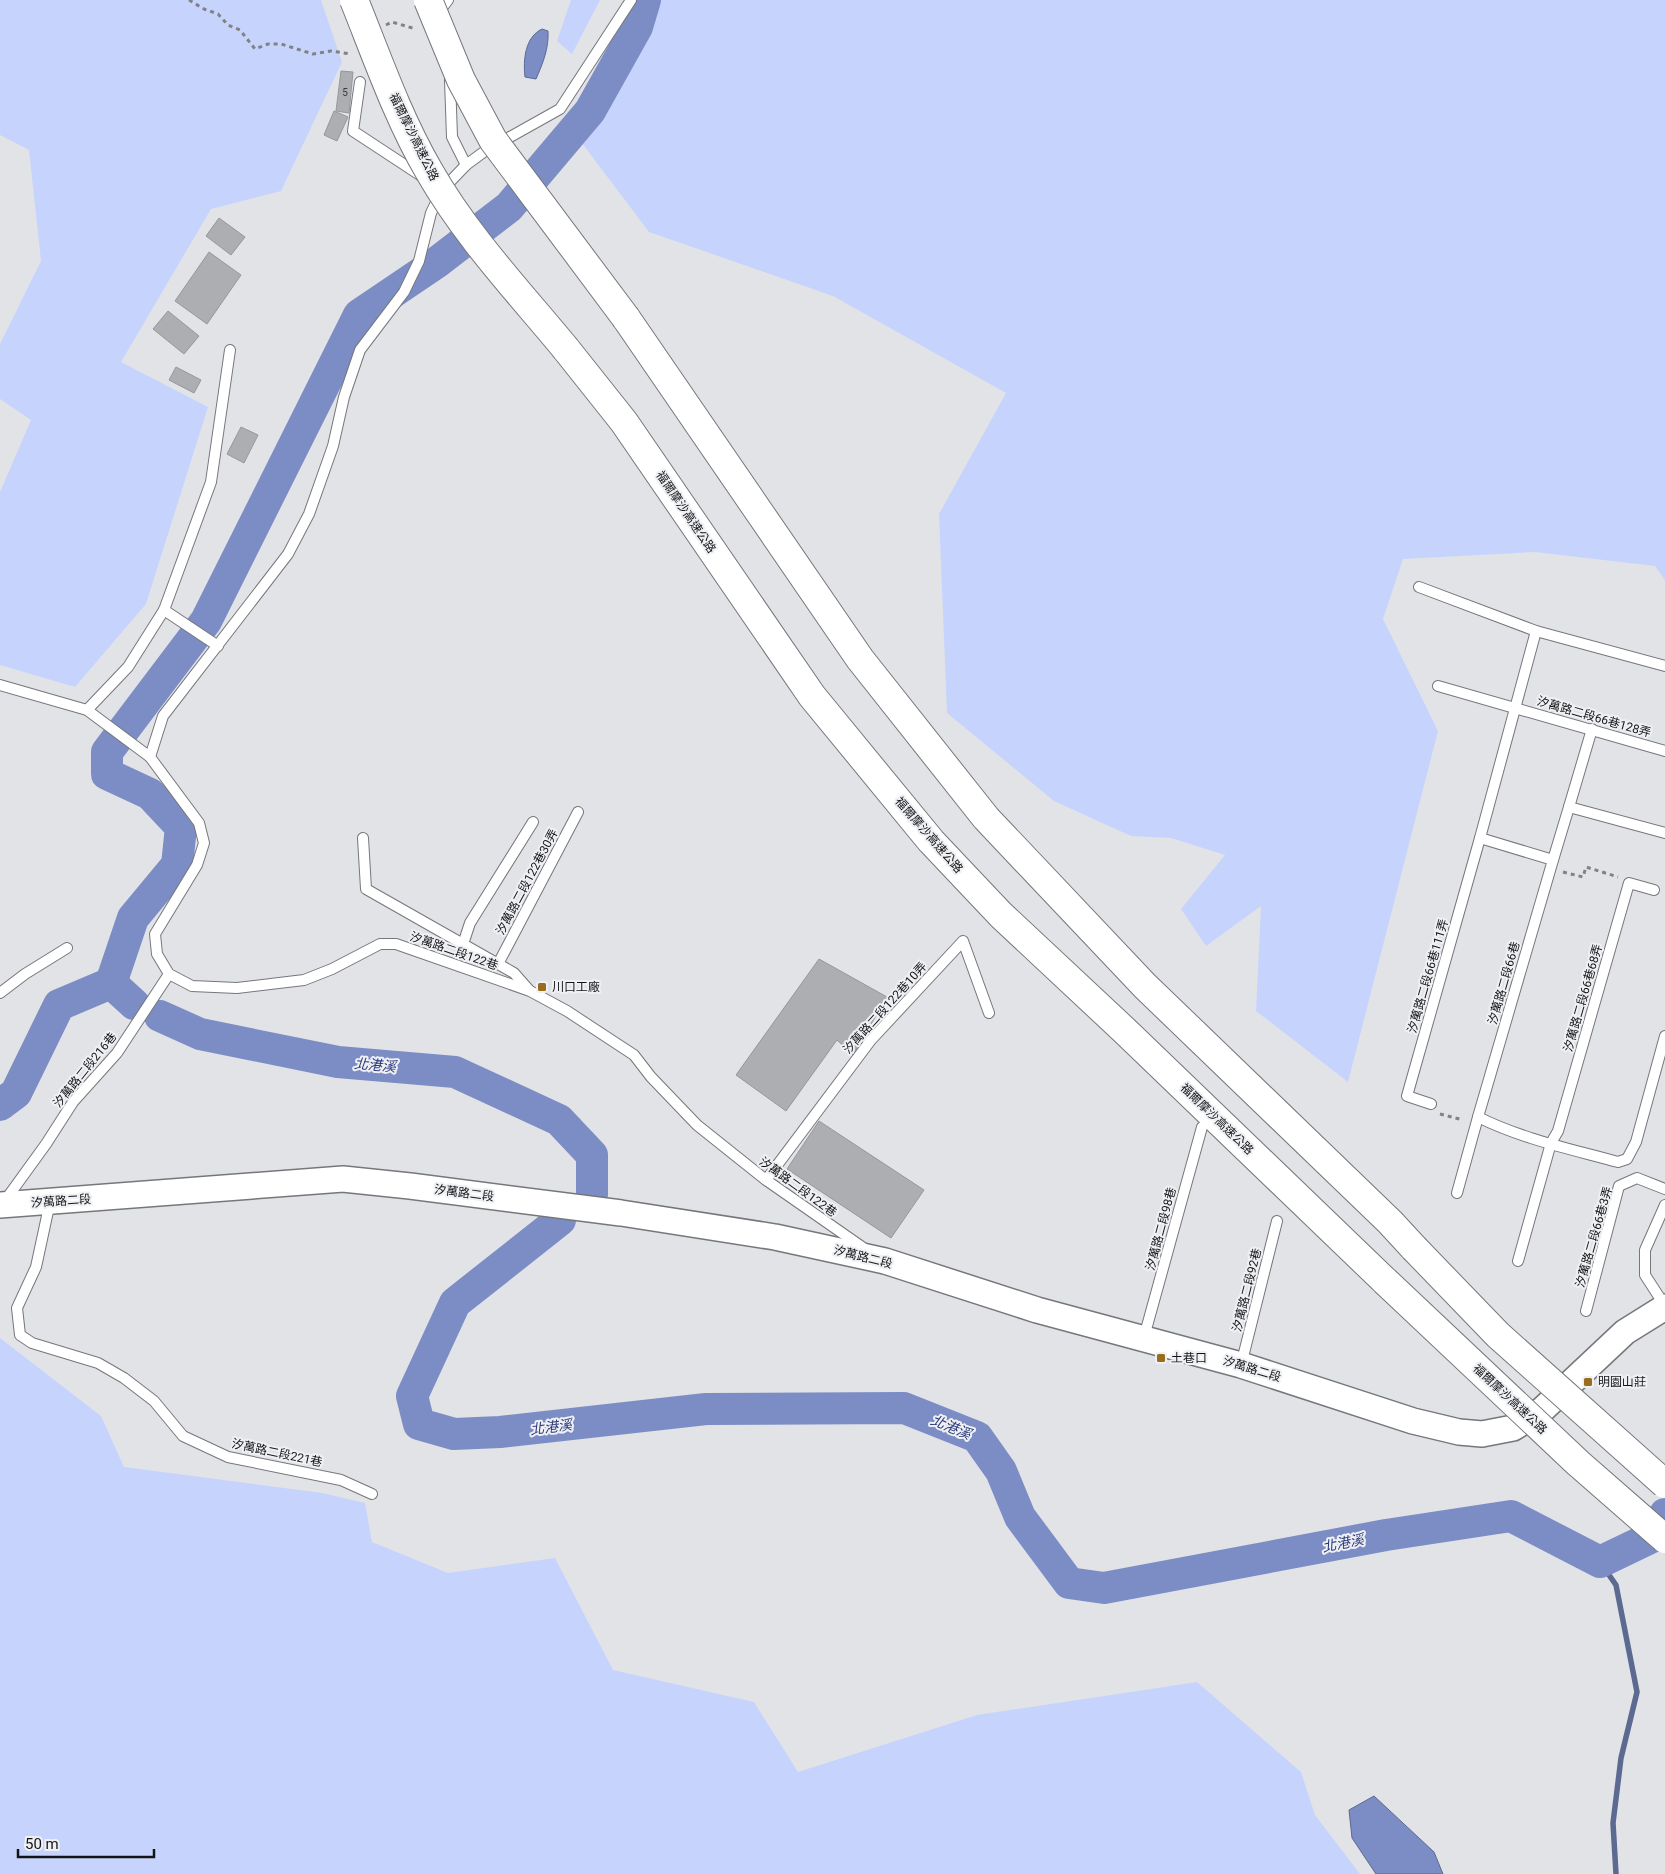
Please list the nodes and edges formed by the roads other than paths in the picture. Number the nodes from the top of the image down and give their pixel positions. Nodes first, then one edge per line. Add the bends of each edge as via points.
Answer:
1 (354, 0) edge
2 (428, 0) edge
3 (448, 0) edge
4 (631, 0) edge
5 (360, 82) dead end
6 (466, 165) junction
7 (442, 190) junction
8 (230, 350) dead end
9 (1419, 587) dead end
10 (164, 610) junction
11 (1536, 631) junction
12 (218, 646) junction
13 (1665, 666) edge
14 (0, 685) edge
15 (1438, 686) dead end
16 (1515, 708) junction
17 (87, 710) junction
18 (1592, 729) junction
19 (1665, 751) edge
20 (150, 757) junction
21 (1569, 807) junction
22 (578, 812) dead end
23 (533, 822) dead end
24 (1665, 833) edge
25 (363, 838) dead end
26 (1480, 838) junction
27 (1552, 864) junction
28 (1654, 890) dead end
29 (463, 944) junction
30 (67, 948) dead end
31 (498, 964) junction
32 (169, 974) junction
33 (530, 990) junction
34 (0, 994) edge
35 (989, 1013) dead end
36 (1665, 1036) edge
37 (1432, 1104) road end
38 (1477, 1121) junction
39 (1202, 1128) dead end
40 (1551, 1143) junction
41 (766, 1180) junction
42 (1665, 1189) edge
43 (1457, 1192) dead end
44 (50, 1201) junction
45 (1, 1205) edge
46 (1665, 1205) edge
47 (1277, 1221) dead end
48 (885, 1261) junction
49 (1518, 1261) dead end
50 (1665, 1307) edge
51 (1586, 1311) dead end
52 (1144, 1338) junction
53 (1241, 1365) junction
54 (1665, 1484) edge
55 (372, 1494) dead end
56 (1665, 1539) edge

1 - 56 highway, 福爾摩沙高速公路, bridge via 400,114 428,171 461,221 624,422 812,696 931,841 1001,915 1385,1281 1578,1464
2 - 54 highway, bridge via 461,80 493,140 626,318 860,659 986,818 1145,986 1390,1222 1498,1335
3 - 6 lane via 442,8 452,90 452,137
4 - 6 lane via 560,109
5 - 7 lane via 353,131
6 - 7 lane
7 - 12 lane via 431,213 419,260 404,292 360,350 344,397 333,446 309,514 288,554
8 - 10 lane via 211,482
9 - 11 lane
10 - 12 lane
10 - 17 lane via 128,667
11 - 13 lane
11 - 16 lane
12 - 20 lane via 163,716
14 - 17 lane
15 - 16 lane, 汐萬路二段66巷128弄
16 - 18 lane, 汐萬路二段66巷128弄
16 - 26 lane
17 - 20 lane
18 - 19 lane, 汐萬路二段66巷128弄
18 - 21 lane
20 - 32 lane via 199,823 204,843 198,865 154,934 157,954
21 - 24 lane
21 - 27 lane, 汐萬路二段66巷
22 - 31 lane, 汐萬路二段122巷30弄
23 - 29 lane via 470,923
25 - 29 lane via 366,889
26 - 27 lane
26 - 37 lane, 汐萬路二段66巷111弄 via 1407,1096
27 - 38 lane, 汐萬路二段66巷
28 - 40 lane, 汐萬路二段66巷68弄 via 1629,883 1558,1131
29 - 31 lane
30 - 34 lane
31 - 33 lane via 514,973
32 - 33 lane, 汐萬路二段122巷 via 192,986 237,988 304,980 380,944 396,944
32 - 45 lane, 汐萬路二段216巷 via 118,1053 73,1102
33 - 41 lane, 汐萬路二段122巷 via 634,1054 651,1078 697,1125
35 - 41 lane, 汐萬路二段122巷10弄 via 963,941 871,1040
36 - 40 lane via 1636,1142 1627,1159 1618,1162
38 - 40 lane
38 - 43 lane, 汐萬路二段66巷
39 - 52 lane, 汐萬路二段98巷
40 - 49 lane, 汐萬路二段66巷68弄
41 - 48 lane, 汐萬路二段122巷
42 - 51 lane, 汐萬路二段66巷3弄 via 1637,1178 1619,1186
44 - 45 street, 汐萬路二段
44 - 48 street, 汐萬路二段 via 343,1180 621,1213 775,1237
44 - 55 lane, 汐萬路二段221巷 via 36,1267 17,1308 20,1335 32,1343 98,1363 124,1378 154,1401 183,1436 228,1457 341,1480
46 - 50 lane via 1645,1250 1645,1275
47 - 53 lane, 汐萬路二段92巷
48 - 52 street, 汐萬路二段 via 1037,1310
50 - 53 street, 汐萬路二段 via 1625,1332 1542,1410 1513,1428 1482,1434 1413,1422
52 - 53 street, 汐萬路二段

